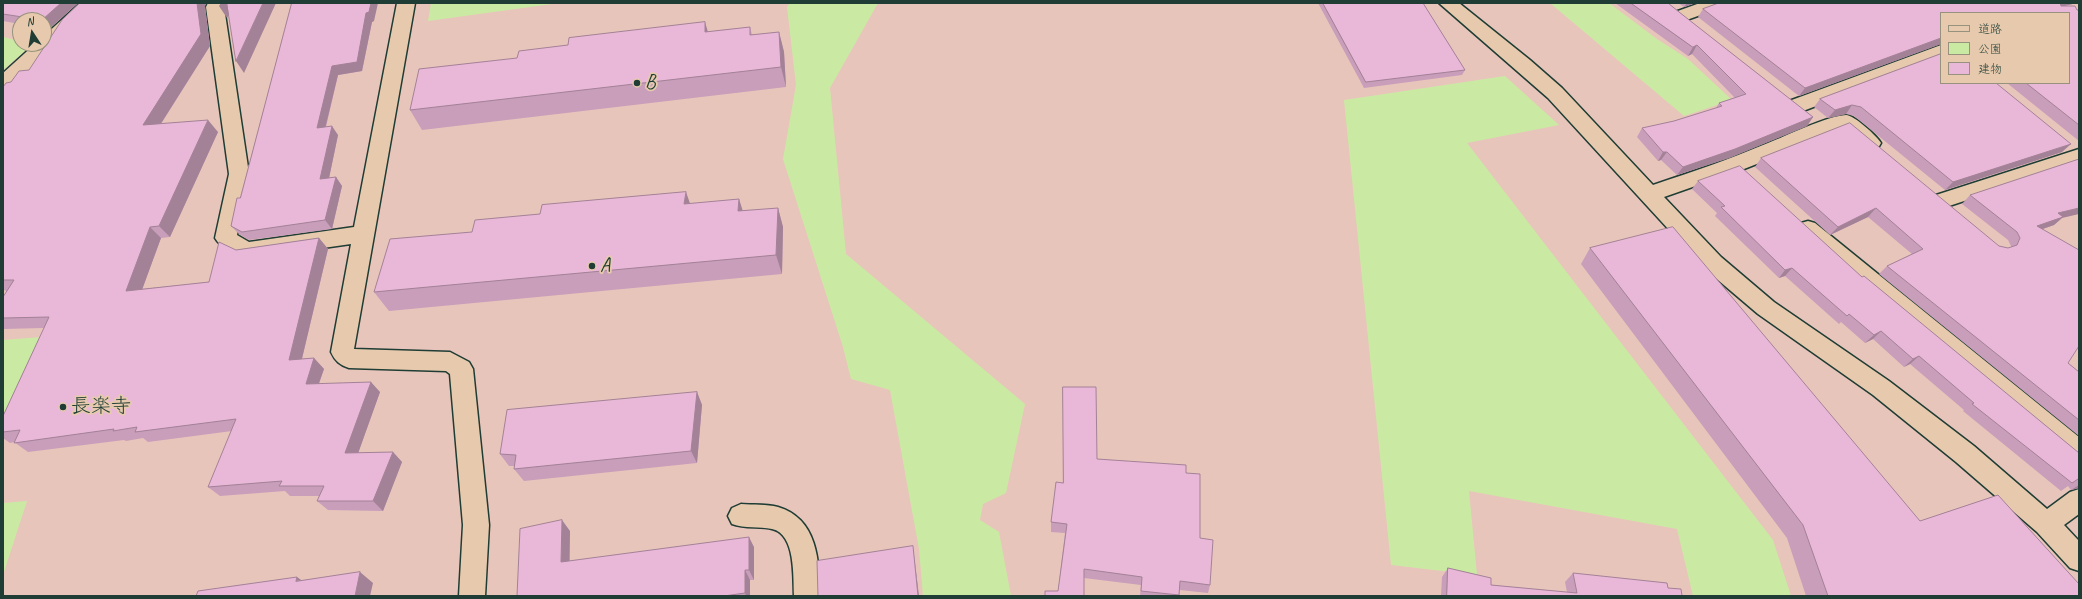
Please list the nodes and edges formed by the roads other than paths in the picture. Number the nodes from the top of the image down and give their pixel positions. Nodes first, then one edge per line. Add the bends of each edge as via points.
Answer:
1 (91, 3) edge
2 (217, 3) edge
3 (406, 3) edge
4 (1448, 3) edge
5 (1717, 3) edge
6 (1699, 30) edge
7 (1940, 51) edge
8 (3, 84) edge
9 (1825, 128) junction
10 (2075, 152) edge
11 (1888, 156) edge
12 (1737, 164) junction
13 (1754, 179) edge
14 (1651, 194) junction
15 (1960, 214) edge
16 (1793, 215) edge
17 (362, 234) junction
18 (2079, 452) edge
19 (2079, 500) edge
20 (741, 516) dead end
21 (2046, 524) junction
22 (2079, 559) edge
23 (472, 596) edge
24 (807, 596) edge

1 - 8 street
2 - 17 street via 215,7 239,174 226,238 246,251
3 - 17 street
4 - 14 street via 1555,93
5 - 6 street via 1676,11
7 - 9 street via 1790,101
9 - 11 street via 1846,122
9 - 12 street
10 - 15 street via 1937,195
12 - 13 street
12 - 14 street
14 - 21 street via 1713,263 1766,308 1887,393 1965,454
16 - 18 street via 1821,241
17 - 23 street via 342,352 349,359 450,362 461,369 476,525
19 - 21 street
20 - 24 street via 781,520 794,530 804,550
21 - 22 street

